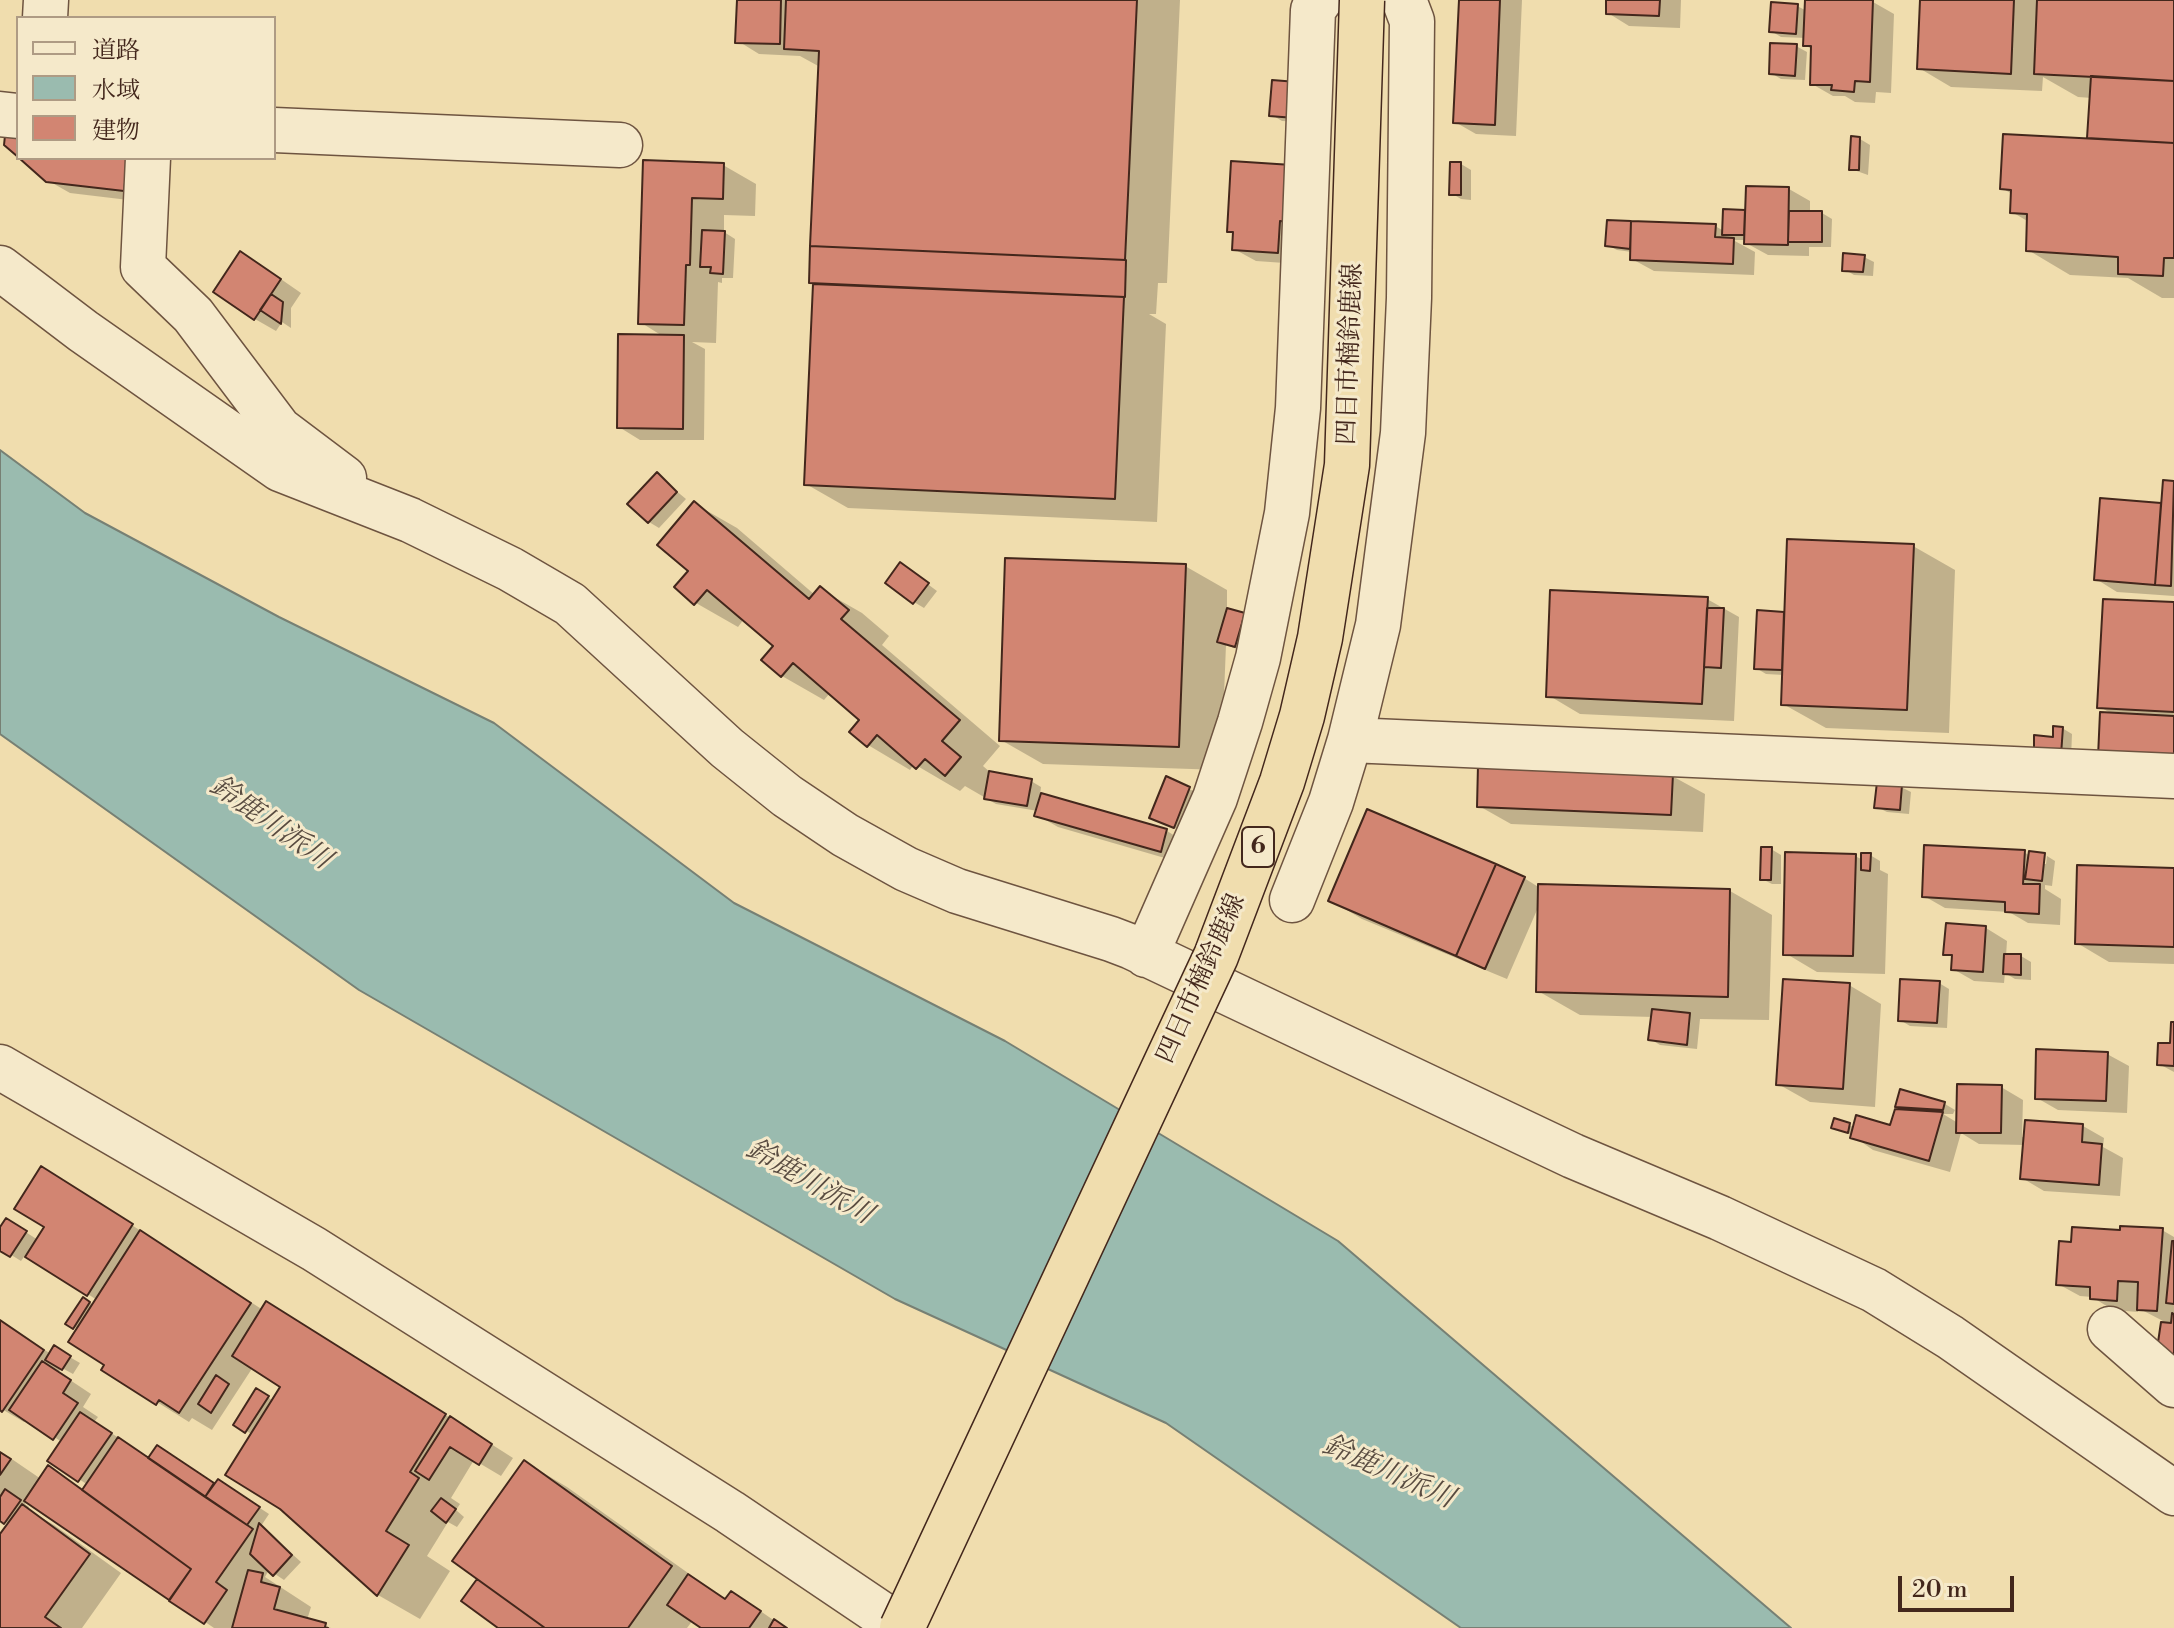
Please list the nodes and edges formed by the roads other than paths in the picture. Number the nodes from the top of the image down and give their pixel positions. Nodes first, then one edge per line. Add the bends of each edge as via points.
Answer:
1 (1320, 0) edge
2 (1362, 0) edge
3 (1404, 0) edge
4 (276, 130) edge
5 (620, 145) dead end
6 (148, 160) edge
7 (0, 268) edge
8 (410, 520) junction
9 (1350, 740) junction
10 (2174, 776) edge
11 (1292, 900) dead end
12 (1146, 955) junction
13 (0, 1067) edge
14 (2110, 1329) dead end
15 (2174, 1385) edge
16 (2174, 1493) edge
17 (902, 1628) edge

1 - 12 street via 1313,10 1298,408 1282,542 1258,658 1215,798
2 - 17 main road, 四日市楠鈴鹿線 / 6, bridge via 1347,465 1302,716 1216,956
3 - 9 street via 1412,21 1403,433 1378,625
4 - 5 street
6 - 8 street via 143,267 193,315 279,429
7 - 8 street via 280,469
8 - 12 street via 570,604 727,748 845,835 957,891
9 - 10 street
9 - 11 street
12 - 16 street via 1573,1156 1874,1290
13 - 17 street via 314,1249 730,1512
14 - 15 street

